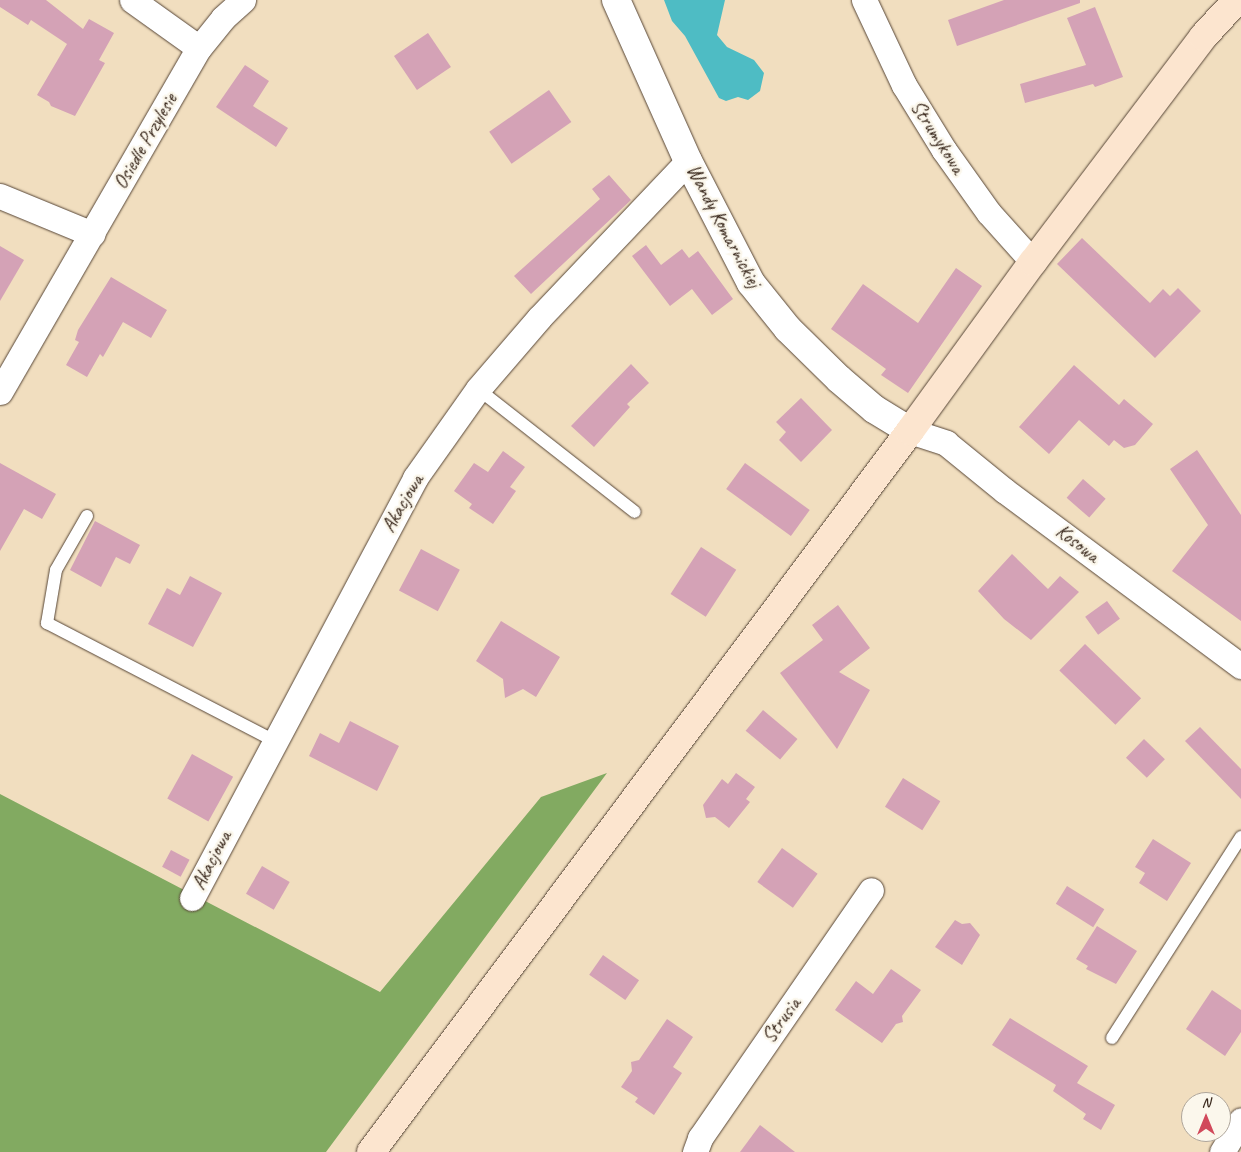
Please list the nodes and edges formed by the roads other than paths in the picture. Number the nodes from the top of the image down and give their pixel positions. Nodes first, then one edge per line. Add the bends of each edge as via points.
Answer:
1 (132, 0) edge
2 (243, 0) edge
3 (616, 0) edge
4 (864, 0) edge
5 (1236, 0) edge
6 (199, 48) junction
7 (688, 160) junction
8 (0, 196) edge
9 (92, 234) junction
10 (1033, 262) junction
11 (478, 389) junction
12 (0, 392) edge
13 (910, 431) junction
14 (635, 512) dead end
15 (87, 516) dead end
16 (1241, 666) edge
17 (273, 740) junction
18 (1241, 837) edge
19 (872, 890) dead end
20 (192, 898) dead end
21 (1112, 1038) dead end
22 (1241, 1120) edge
23 (371, 1152) edge
24 (695, 1152) edge
25 (1222, 1152) edge

1 - 6 street
2 - 6 street, Osiedle Przylesie via 223,18
3 - 7 street, Wandy Komarnickiej
4 - 10 street, Strumykowa via 904,84 944,150 990,213
5 - 10 main road via 1202,37
6 - 9 street, Osiedle Przylesie
7 - 11 street, Akacjowa via 539,318
7 - 13 street, Wandy Komarnickiej via 751,283 788,329 874,409
8 - 9 street
9 - 12 street, Osiedle Przylesie
10 - 13 main road
11 - 14 lane
11 - 17 street, Akacjowa via 415,478
13 - 16 street, Kosowa via 946,442 1005,491
13 - 23 main road
15 - 17 lane via 56,570 47,623
17 - 20 street, Akacjowa
18 - 21 lane
19 - 24 street, Strusia via 700,1138
22 - 25 street

